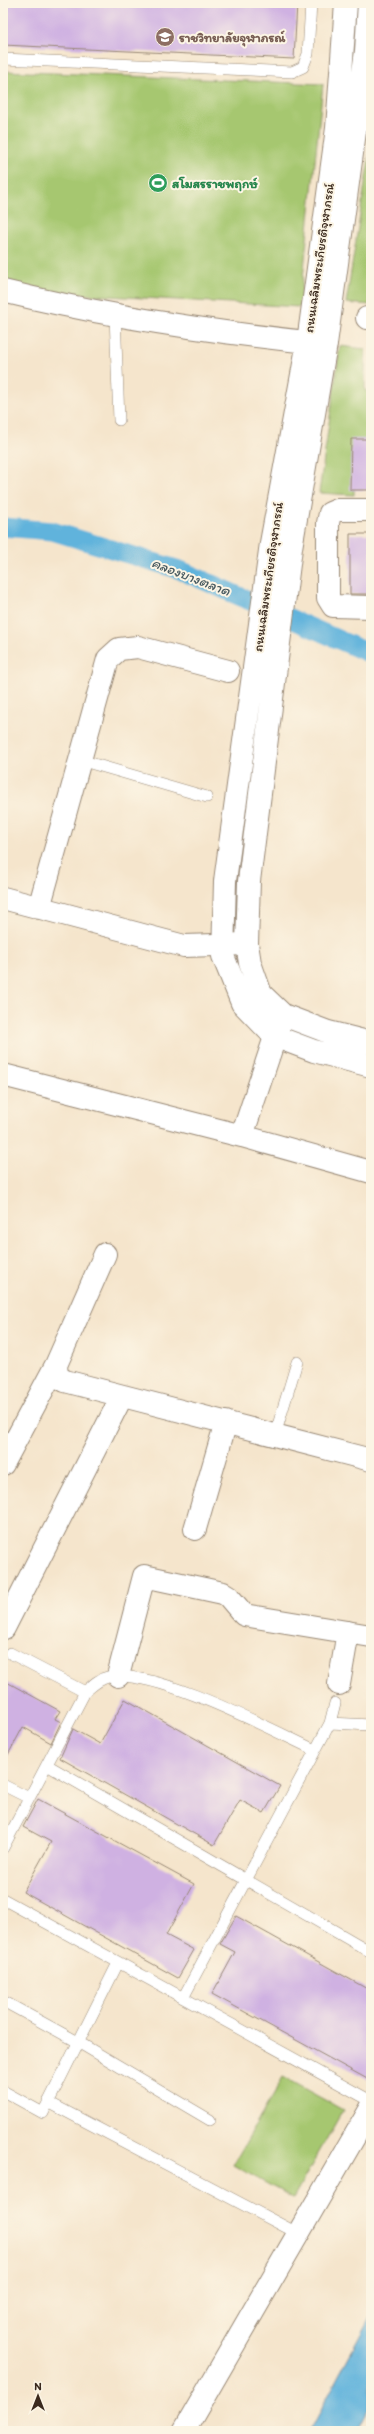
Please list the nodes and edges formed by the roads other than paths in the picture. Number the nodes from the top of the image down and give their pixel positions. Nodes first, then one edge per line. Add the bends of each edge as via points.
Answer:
1 (311, 3) edge
2 (346, 3) edge
3 (369, 3) edge
4 (3, 59) edge
5 (3, 291) edge
6 (115, 315) junction
7 (317, 343) junction
8 (119, 420) dead end
9 (371, 510) edge
10 (371, 607) edge
11 (228, 671) dead end
12 (263, 690) junction
13 (80, 760) junction
14 (208, 797) dead end
15 (3, 898) edge
16 (39, 908) junction
17 (247, 944) junction
18 (223, 946) junction
19 (283, 1015) junction
20 (274, 1036) junction
21 (371, 1043) edge
22 (371, 1066) edge
23 (3, 1074) edge
24 (242, 1136) junction
25 (371, 1172) edge
26 (105, 1254) dead end
27 (297, 1362) dead end
28 (56, 1366) junction
29 (122, 1396) junction
30 (226, 1422) junction
31 (275, 1435) junction
32 (371, 1460) edge
33 (3, 1464) edge
34 (195, 1529) dead end
35 (4, 1628) dead end
36 (348, 1632) junction
37 (371, 1636) edge
38 (10, 1653) dead end
39 (118, 1676) junction
40 (85, 1692) junction
41 (337, 1693) joint
42 (330, 1723) junction
43 (371, 1725) edge
44 (315, 1750) junction
45 (47, 1765) junction
46 (3, 1785) edge
47 (29, 1798) junction
48 (3, 1848) edge
49 (246, 1880) junction
50 (3, 1899) edge
51 (371, 1952) edge
52 (118, 1962) junction
53 (183, 1998) junction
54 (3, 2001) edge
55 (78, 2042) junction
56 (3, 2091) edge
57 (48, 2102) junction
58 (370, 2112) edge
59 (210, 2120) dead end
60 (298, 2234) junction
61 (184, 2431) edge

1 - 4 lane via 308,54 303,66 292,72
2 - 7 street, ถนนเฉลิมพระเกียรติจุฬาภรณ์
3 - 7 street, ถนนเฉลิมพระเกียรติจุฬาภรณ์ via 366,51
5 - 6 street
6 - 7 street via 249,336
6 - 8 lane
7 - 12 street, ถนนเฉลิมพระเกียรติจุฬาภรณ์ via 281,546
9 - 10 street via 337,510 330,513 328,598 333,606
11 - 13 street via 138,647 119,649 108,659
12 - 17 street, ถนนเฉลิมพระเกียรติจุฬาภรณ์
12 - 18 street, ถนนเฉลิมพระเกียรติจุฬาภรณ์ via 225,881
13 - 14 lane
13 - 16 street
15 - 16 street
16 - 18 street via 184,946
17 - 18 street
17 - 19 street, ถนนเฉลิมพระเกียรติจุฬาภรณ์ via 250,963 261,994
18 - 20 street, ถนนเฉลิมพระเกียรติจุฬาภรณ์ via 223,956 242,1003
19 - 20 street
19 - 21 street, ถนนเฉลิมพระเกียรติจุฬาภรณ์ via 328,1032
20 - 22 street, ถนนเฉลิมพระเกียรติจุฬาภรณ์ via 314,1051
20 - 24 street
23 - 24 street
24 - 25 street
26 - 28 street
27 - 31 lane
28 - 29 street via 57,1376 66,1381
28 - 33 street
29 - 30 street
29 - 35 street
30 - 31 street
30 - 34 street
31 - 32 street
36 - 37 street
36 - 39 street via 244,1615 223,1593 144,1576
36 - 41 street
38 - 40 lane
39 - 40 lane via 98,1681
39 - 44 lane via 184,1692
40 - 45 lane
41 - 42 lane
42 - 43 lane
42 - 44 lane
44 - 49 lane
45 - 47 lane
45 - 49 lane
46 - 47 lane
47 - 48 lane
49 - 51 lane
49 - 53 lane
50 - 52 lane
52 - 53 lane
52 - 55 lane
53 - 58 lane
54 - 55 lane
55 - 57 lane
55 - 59 lane
56 - 57 lane via 43,2113
57 - 60 lane
58 - 60 street
60 - 61 street

